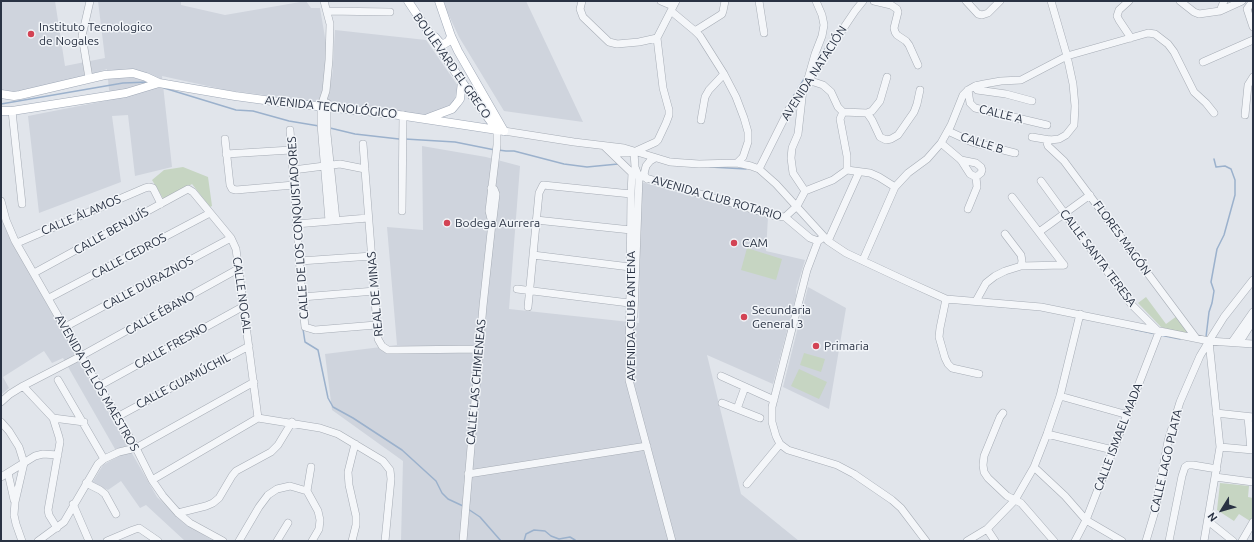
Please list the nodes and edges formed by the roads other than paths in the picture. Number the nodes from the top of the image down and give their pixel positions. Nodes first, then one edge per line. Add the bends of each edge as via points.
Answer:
1 (90, 1) edge
2 (324, 1) edge
3 (408, 1) edge
4 (438, 1) edge
5 (582, 1) edge
6 (661, 1) edge
7 (725, 1) edge
8 (758, 1) edge
9 (816, 1) edge
10 (863, 1) edge
11 (874, 1) edge
12 (966, 1) edge
13 (1000, 1) edge
14 (1051, 1) edge
15 (1129, 1) edge
16 (1180, 1) edge
17 (1224, 1) edge
18 (1242, 1) edge
19 (1253, 1) edge
20 (674, 6) edge
21 (327, 11) junction
22 (1220, 11) junction
23 (390, 12) dead end
24 (1253, 27) edge
25 (425, 28) junction
26 (695, 31) junction
27 (764, 33) dead end
28 (451, 36) junction
29 (657, 38) junction
30 (1131, 38) junction
31 (1253, 40) edge
32 (1067, 56) junction
33 (1203, 62) dead end
34 (918, 65) dead end
35 (133, 73) junction
36 (470, 73) junction
37 (724, 74) junction
38 (887, 77) dead end
39 (89, 78) junction
40 (1252, 78) edge
41 (461, 80) junction
42 (158, 83) junction
43 (805, 84) junction
44 (972, 88) junction
45 (140, 90) junction
46 (920, 90) dead end
47 (1, 94) edge
48 (1032, 102) dead end
49 (324, 107) junction
50 (1, 111) edge
51 (12, 111) junction
52 (844, 112) junction
53 (867, 113) junction
54 (1214, 113) dead end
55 (403, 115) junction
56 (1245, 115) dead end
57 (425, 119) junction
58 (701, 120) dead end
59 (1047, 125) dead end
60 (290, 130) dead end
61 (500, 130) junction
62 (948, 131) junction
63 (1032, 137) dead end
64 (225, 138) dead end
65 (1050, 140) junction
66 (941, 143) junction
67 (363, 144) dead end
68 (604, 146) junction
69 (291, 150) junction
70 (634, 152) junction
71 (613, 153) junction
72 (1015, 153) dead end
73 (226, 154) junction
74 (653, 159) junction
75 (961, 160) junction
76 (737, 163) junction
77 (327, 165) junction
78 (365, 169) junction
79 (759, 169) junction
80 (293, 170) junction
81 (636, 170) junction
82 (847, 170) junction
83 (859, 172) junction
84 (976, 177) junction
85 (647, 179) junction
86 (1041, 181) dead end
87 (294, 186) junction
88 (895, 187) junction
89 (188, 189) joint
90 (805, 191) junction
91 (630, 194) junction
92 (1090, 195) junction
93 (1012, 196) dead end
94 (1, 201) edge
95 (22, 204) dead end
96 (161, 204) junction
97 (797, 206) junction
98 (968, 209) dead end
99 (402, 211) dead end
100 (210, 213) junction
101 (1064, 213) junction
102 (785, 217) junction
103 (368, 218) junction
104 (333, 220) junction
105 (536, 220) junction
106 (296, 224) junction
107 (631, 230) junction
108 (1039, 232) junction
109 (1005, 234) dead end
110 (231, 238) junction
111 (823, 240) junction
112 (17, 243) junction
113 (533, 255) junction
114 (372, 256) junction
115 (863, 260) junction
116 (300, 261) junction
117 (1021, 266) junction
118 (630, 267) junction
119 (238, 269) junction
120 (34, 273) junction
121 (1253, 280) edge
122 (517, 289) dead end
123 (530, 290) junction
124 (374, 291) junction
125 (302, 297) junction
126 (49, 298) junction
127 (946, 299) junction
128 (976, 301) junction
129 (629, 303) junction
130 (244, 306) junction
131 (528, 307) dead end
132 (1253, 312) edge
133 (1080, 314) junction
134 (1253, 321) edge
135 (376, 325) junction
136 (65, 327) junction
137 (1159, 332) junction
138 (1196, 338) junction
139 (1209, 341) junction
140 (1235, 342) junction
141 (1253, 344) edge
142 (249, 346) junction
143 (479, 349) junction
144 (81, 356) junction
145 (979, 374) dead end
146 (721, 376) dead end
147 (58, 380) dead end
148 (254, 382) junction
149 (23, 386) junction
150 (99, 386) junction
151 (745, 387) junction
152 (1060, 396) junction
153 (774, 400) junction
154 (1, 402) edge
155 (722, 403) dead end
156 (737, 409) junction
157 (1003, 413) dead end
158 (1216, 413) junction
159 (1128, 415) junction
160 (117, 417) junction
161 (1250, 417) edge
162 (53, 418) junction
163 (258, 418) junction
164 (760, 418) dead end
165 (1, 422) edge
166 (84, 422) junction
167 (292, 422) junction
168 (1047, 434) junction
169 (355, 444) junction
170 (780, 444) junction
171 (647, 446) junction
172 (1220, 447) junction
173 (136, 448) junction
174 (1113, 450) junction
175 (1252, 450) edge
176 (58, 455) junction
177 (104, 459) junction
178 (24, 463) junction
179 (311, 467) dead end
180 (1034, 467) junction
181 (1217, 468) junction
182 (8, 473) junction
183 (468, 474) junction
184 (1, 477) edge
185 (1216, 477) junction
186 (152, 480) junction
187 (1253, 482) edge
188 (86, 483) junction
189 (747, 484) dead end
190 (307, 491) junction
191 (1015, 500) junction
192 (15, 502) junction
193 (73, 504) junction
194 (178, 513) junction
195 (116, 514) dead end
196 (1086, 520) junction
197 (1208, 521) junction
198 (1253, 522) edge
199 (288, 523) dead end
200 (57, 528) junction
201 (987, 529) junction
202 (22, 541) edge
203 (38, 541) edge
204 (89, 541) edge
205 (109, 541) edge
206 (158, 541) edge
207 (223, 541) edge
208 (239, 541) edge
209 (277, 541) edge
210 (312, 541) edge
211 (352, 541) edge
212 (385, 541) edge
213 (463, 541) edge
214 (672, 541) edge
215 (675, 541) edge
216 (926, 541) edge
217 (967, 541) edge
218 (995, 541) edge
219 (1054, 541) edge
220 (1075, 541) edge
221 (1122, 541) edge
222 (1146, 541) edge
223 (1169, 541) edge
224 (1204, 541) edge
225 (1233, 541) edge
226 (1242, 541) edge

1 - 39 street via 82,36
2 - 21 street
3 - 25 main road, BOULEVARD EL GRECO
4 - 28 main road, BOULEVARD EL GRECO
5 - 29 street via 580,9 583,17 613,44
6 - 20 street
7 - 26 street via 722,14
8 - 27 street
9 - 43 street via 824,25
10 - 43 street, AVENIDA NATACIÓN
11 - 34 street via 897,9 895,32 906,40
12 - 13 street via 982,15 988,13
14 - 32 street
15 - 30 street via 1119,10 1118,16
16 - 22 street via 1199,14
17 - 22 street
18 - 22 street
19 - 24 street via 1247,10
20 - 26 street
20 - 29 street
21 - 23 street
21 - 49 street via 330,24 329,60
25 - 28 main road via 428,28 442,44 448,42
25 - 41 main road, BOULEVARD EL GRECO
26 - 37 street
28 - 36 main road, BOULEVARD EL GRECO
29 - 70 street via 669,115 658,140
30 - 32 street
30 - 54 street via 1148,33 1154,34 1168,44 1194,92
31 - 33 street
32 - 44 street via 1026,79
32 - 65 street via 1073,84 1074,125 1066,135
35 - 39 main road, AVENIDA TECNOLÓGICO
35 - 42 main road, AVENIDA TECNOLÓGICO
35 - 45 main road via 141,82
36 - 41 main road
36 - 61 main road, BOULEVARD EL GRECO
37 - 58 street via 708,90
37 - 76 street via 736,97 748,132 746,151
38 - 53 street via 880,101
39 - 47 main road, AVENIDA TECNOLÓGICO via 27,94
40 - 56 street via 1248,85
41 - 57 main road via 460,98 452,109
41 - 61 main road, BOULEVARD EL GRECO
42 - 45 main road
42 - 49 main road, AVENIDA TECNOLÓGICO
43 - 52 street via 823,84
43 - 79 street, AVENIDA NATACIÓN via 789,108
43 - 90 street via 798,134 791,158 793,173
44 - 48 street
44 - 59 street, CALLE A via 970,103 974,108
44 - 62 street via 963,95
45 - 51 main road
46 - 53 street via 914,112 898,135 891,139 880,137
49 - 55 main road, AVENIDA TECNOLÓGICO
49 - 77 street
50 - 51 main road
51 - 95 street
52 - 53 street
52 - 82 street via 840,119
55 - 57 main road, AVENIDA TECNOLÓGICO
55 - 99 street
57 - 61 main road, AVENIDA TECNOLÓGICO
60 - 69 street, CALLE DE LOS CONQUISTADORES
61 - 68 street
61 - 143 street, CALLE LAS CHIMENEAS via 491,188 489,211 492,223
62 - 66 street
62 - 72 street, CALLE B via 972,142
63 - 65 street
64 - 73 street
65 - 92 street, FLORES MAGÓN via 1048,146
66 - 75 street
66 - 88 street
67 - 78 street, REAL DE MINAS
68 - 70 street
68 - 71 street
69 - 73 street
69 - 80 street, CALLE DE LOS CONQUISTADORES
70 - 71 street
70 - 74 street
70 - 81 street, AVENIDA CLUB ANTENA
71 - 81 street
73 - 87 street via 230,185 234,190
74 - 76 street via 685,164
74 - 81 street via 646,160
74 - 85 street via 644,172
75 - 84 street via 966,170
75 - 84 street via 976,163 981,167 981,173
76 - 79 street
77 - 78 street via 344,164
77 - 80 street
77 - 104 street
78 - 103 street, REAL DE MINAS
79 - 97 street
80 - 87 street, CALLE DE LOS CONQUISTADORES
81 - 85 street, AVENIDA CLUB ROTARIO
81 - 91 street, AVENIDA CLUB ANTENA
81 - 215 street, AVENIDA CLUB ANTENA via 632,380
82 - 83 street
82 - 90 street via 833,180
83 - 88 street via 870,173
83 - 111 street
84 - 98 street via 977,187
85 - 102 street, AVENIDA CLUB ROTARIO
86 - 101 street, CALLE SANTA TERESA
87 - 106 street, CALLE DE LOS CONQUISTADORES
88 - 115 street
89 - 96 street, CALLE BENJUÍS
89 - 100 street, CALLE NOGAL
90 - 97 street
91 - 105 street via 543,185 539,193
91 - 107 street, AVENIDA CLUB ANTENA
92 - 101 street
92 - 138 street, FLORES MAGÓN
93 - 108 street
94 - 112 street, AVENIDA DE LOS MAESTROS via 6,220
96 - 112 street, CALLE ÁLAMOS via 153,188 145,188
96 - 120 street, CALLE BENJUÍS
97 - 102 street
97 - 111 street
100 - 110 street, CALLE NOGAL
100 - 126 street, CALLE CEDROS
101 - 108 street
101 - 137 street, CALLE SANTA TERESA via 1130,304
102 - 111 street, AVENIDA CLUB ROTARIO via 810,238
103 - 104 street
103 - 114 street, REAL DE MINAS
104 - 106 street
105 - 107 street
105 - 113 street
106 - 116 street, CALLE DE LOS CONQUISTADORES
107 - 118 street, AVENIDA CLUB ANTENA
108 - 117 street via 1064,265
109 - 117 street via 1021,255
110 - 119 street, CALLE NOGAL via 236,249
110 - 136 street, CALLE DURAZNOS
111 - 115 street
111 - 153 street via 808,270
112 - 120 street, AVENIDA DE LOS MAESTROS
113 - 118 street
113 - 123 street
114 - 116 street
114 - 124 street, REAL DE MINAS
115 - 127 street
116 - 125 street, CALLE DE LOS CONQUISTADORES
117 - 128 street via 995,276 986,283
118 - 129 street, AVENIDA CLUB ANTENA
119 - 130 street, CALLE NOGAL
119 - 144 street, CALLE ÉBANO
120 - 126 street, AVENIDA DE LOS MAESTROS
121 - 139 street, CALLE LAGO PLATA
122 - 123 street
123 - 129 street
123 - 131 street
124 - 125 street
124 - 135 street, REAL DE MINAS
125 - 135 street, CALLE DE LOS CONQUISTADORES via 305,327 316,330
126 - 136 street, AVENIDA DE LOS MAESTROS
127 - 128 street
127 - 145 street via 940,328 945,358 952,368
128 - 133 street via 1027,305
129 - 171 street, AVENIDA CLUB ANTENA via 630,380
130 - 142 street, CALLE NOGAL
130 - 150 street, CALLE FRESNO
132 - 140 street
133 - 137 street
133 - 152 street
134 - 140 street
135 - 143 street, REAL DE MINAS via 378,339 388,350
136 - 144 street, AVENIDA DE LOS MAESTROS
137 - 138 street
137 - 159 street, CALLE ISMAEL MADA
138 - 139 street
139 - 140 street
139 - 158 street
139 - 222 street, CALLE LAGO PLATA via 1200,356 1174,419 1155,511
140 - 141 street
142 - 148 street, CALLE NOGAL
142 - 160 street, CALLE GUAMÚCHIL
143 - 183 street, CALLE LAS CHIMENEAS
144 - 149 street, CALLE ÉBANO
144 - 150 street, AVENIDA DE LOS MAESTROS
146 - 151 street
147 - 166 street
148 - 163 street, CALLE NOGAL
148 - 173 street
149 - 154 street, CALLE ÉBANO
149 - 162 street
150 - 160 street, AVENIDA DE LOS MAESTROS
151 - 153 street
151 - 156 street
152 - 159 street
152 - 168 street
153 - 170 street via 772,422
155 - 156 street
156 - 164 street
157 - 191 street via 984,456 983,465 988,478
158 - 161 street
158 - 172 street
159 - 174 street, CALLE ISMAEL MADA
160 - 173 street, AVENIDA DE LOS MAESTROS
161 - 175 street
162 - 166 street
162 - 176 street via 60,442
163 - 167 street
163 - 186 street
165 - 178 street via 19,447
166 - 177 street
167 - 169 street via 338,434
167 - 194 street via 271,452 236,470 219,498 213,503
168 - 174 street
168 - 180 street
169 - 211 street via 348,472 356,516
169 - 212 street via 383,461 390,470
170 - 189 street
170 - 216 street via 788,450 837,465 854,474 901,508
171 - 183 street
171 - 214 street, AVENIDA CLUB ANTENA
172 - 175 street
172 - 181 street
173 - 177 street
173 - 186 street, AVENIDA DE LOS MAESTROS
174 - 196 street, CALLE ISMAEL MADA
176 - 178 street via 40,454
176 - 200 street via 48,510
177 - 188 street
178 - 182 street
178 - 192 street
179 - 190 street
180 - 191 street
180 - 196 street
181 - 185 street
181 - 223 street via 1193,465 1185,467
182 - 184 street
182 - 192 street
183 - 213 street, CALLE LAS CHIMENEAS
185 - 187 street
185 - 197 street
186 - 194 street, AVENIDA DE LOS MAESTROS
188 - 193 street
188 - 195 street via 105,494
190 - 208 street via 290,486 277,489 268,495 258,507
190 - 210 street via 320,520 319,529
191 - 201 street
191 - 219 street via 1021,503
192 - 202 street via 15,520
193 - 200 street via 64,522
193 - 204 street
194 - 207 street, AVENIDA DE LOS MAESTROS via 190,523
196 - 220 street, CALLE ISMAEL MADA
196 - 221 street
197 - 224 street
197 - 225 street
198 - 226 street
199 - 209 street
200 - 203 street
201 - 217 street
201 - 218 street
205 - 206 street via 139,528

